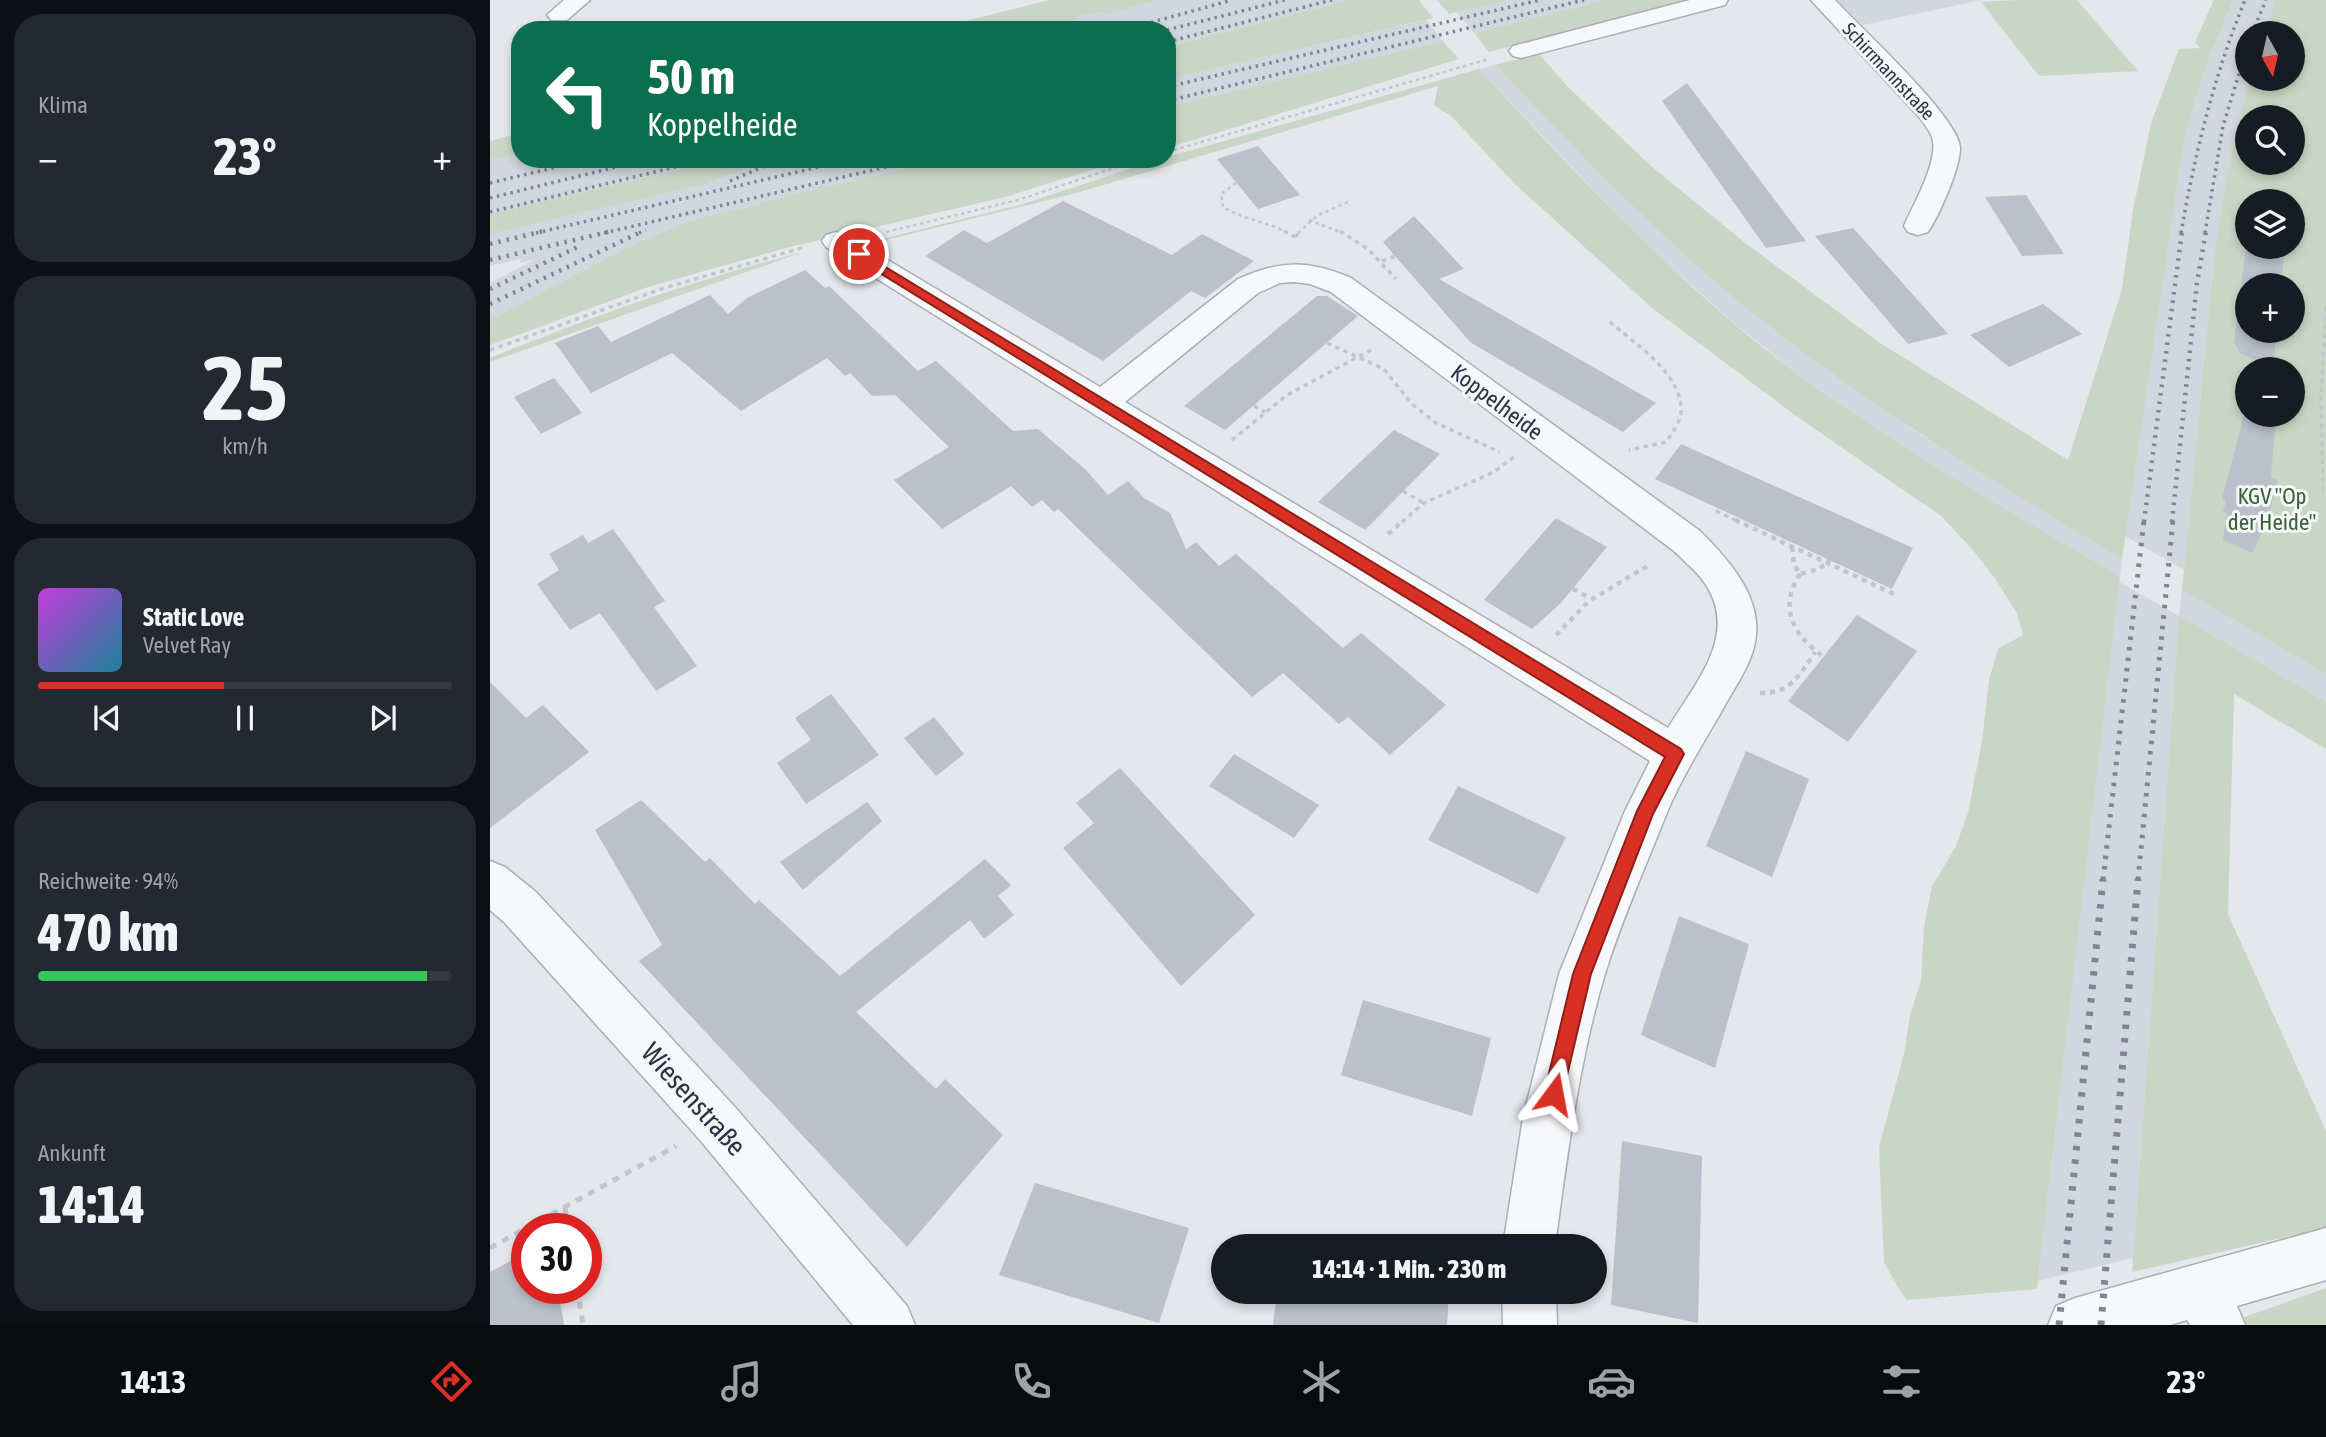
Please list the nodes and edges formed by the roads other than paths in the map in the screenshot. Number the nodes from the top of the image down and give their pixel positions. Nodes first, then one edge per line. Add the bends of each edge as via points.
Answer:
1 (579, 0) edge
2 (1717, 0) edge
3 (1822, 0) edge
4 (559, 15) dead end
5 (1521, 51) dead end
6 (1918, 226) dead end
7 (836, 241) road end
8 (1102, 403) junction
9 (1675, 754) junction
10 (490, 882) edge
11 (1531, 1234) edge
12 (2326, 1254) edge
13 (1529, 1304) edge
14 (2209, 1307) edge
15 (888, 1325) edge
16 (1530, 1325) edge
17 (2075, 1325) edge

1 - 4 street
2 - 5 street
3 - 6 street, Schirrmannstraße via 1930,114 1945,137 1944,164
7 - 8 street
8 - 9 street
8 - 9 street, Koppelheide via 1248,286 1266,277 1304,271 1341,285 1401,330 1698,525 1734,606 1737,638 1732,657
9 - 11 street, Koppelheide via 1646,811 1582,974 1548,1118
10 - 15 street, Wiesenstraße via 520,908 717,1123
12 - 14 street
13 - 16 street
14 - 17 street

